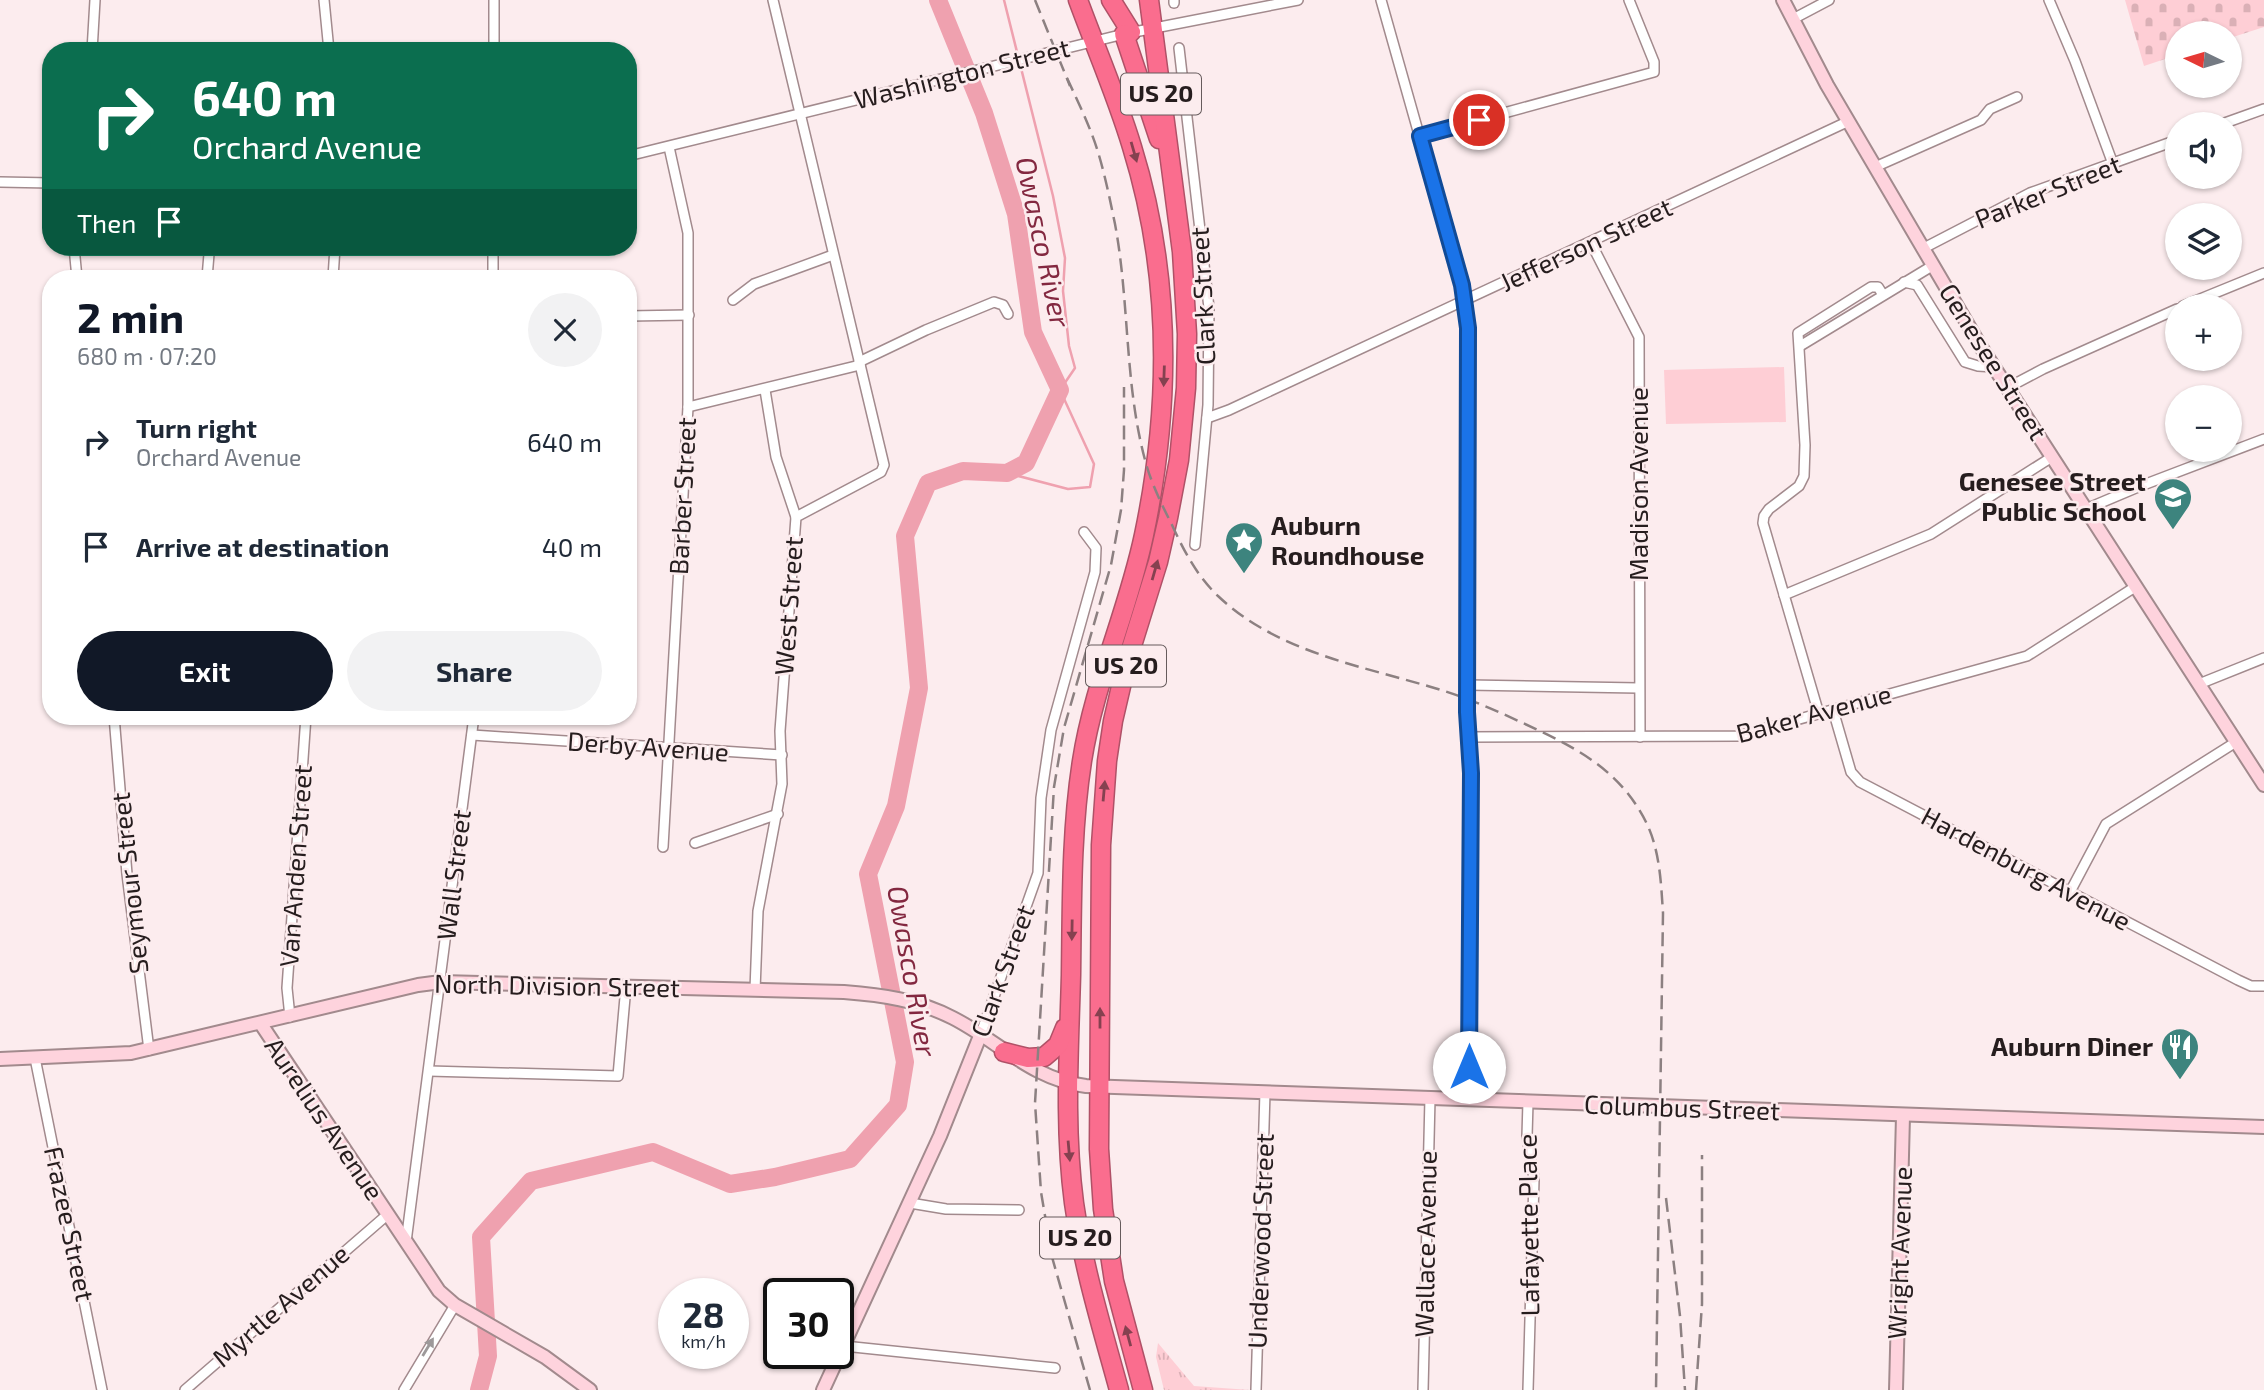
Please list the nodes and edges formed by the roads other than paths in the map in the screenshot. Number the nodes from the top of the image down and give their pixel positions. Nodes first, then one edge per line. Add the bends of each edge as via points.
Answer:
1 (95, 0) edge
2 (324, 0) edge
3 (494, 0) edge
4 (773, 0) edge
5 (1078, 0) edge
6 (1111, 0) edge
7 (1149, 0) edge
8 (1298, 0) edge
9 (1381, 0) edge
10 (1629, 0) edge
11 (1783, 0) edge
12 (1829, 0) edge
13 (2049, 0) edge
14 (1793, 19) junction
15 (1153, 28) junction
16 (1128, 33) junction
17 (93, 42) edge
18 (328, 42) edge
19 (494, 42) edge
20 (1094, 42) junction
21 (1179, 48) dead end
22 (2017, 97) dead end
23 (2264, 109) edge
24 (800, 114) junction
25 (2242, 117) edge
26 (1849, 121) junction
27 (1420, 136) junction
28 (2165, 144) edge
29 (668, 147) junction
30 (637, 154) edge
31 (1169, 161) junction
32 (2113, 164) junction
33 (1875, 167) junction
34 (0, 182) edge
35 (42, 183) edge
36 (1591, 243) junction
37 (1923, 248) junction
38 (833, 255) junction
39 (1933, 266) junction
40 (2264, 273) edge
41 (1904, 282) junction
42 (2212, 294) edge
43 (733, 300) dead end
44 (1466, 301) junction
45 (1008, 314) dead end
46 (2165, 314) edge
47 (688, 315) junction
48 (637, 316) edge
49 (859, 364) junction
50 (1994, 366) junction
51 (2007, 388) junction
52 (765, 390) junction
53 (688, 407) junction
54 (1206, 418) junction
55 (2264, 439) edge
56 (2052, 457) junction
57 (2086, 509) junction
58 (796, 517) junction
59 (1084, 532) dead end
60 (1195, 545) dead end
61 (2135, 587) junction
62 (1784, 594) junction
63 (2264, 657) edge
64 (2199, 684) junction
65 (1468, 685) junction
66 (1638, 688) junction
67 (1833, 710) junction
68 (1819, 714) junction
69 (115, 725) edge
70 (305, 725) edge
71 (473, 725) edge
72 (472, 735) junction
73 (1469, 737) junction
74 (1640, 737) junction
75 (2236, 742) junction
76 (670, 749) junction
77 (782, 755) junction
78 (2264, 785) edge
79 (778, 814) junction
80 (695, 843) dead end
81 (663, 847) dead end
82 (2070, 892) junction
83 (441, 982) junction
84 (626, 986) junction
85 (2264, 986) edge
86 (755, 990) junction
87 (1070, 1008) junction
88 (290, 1017) junction
89 (261, 1024) junction
90 (980, 1036) junction
91 (149, 1050) junction
92 (1004, 1052) junction
93 (35, 1058) junction
94 (0, 1059) edge
95 (429, 1071) junction
96 (1067, 1083) junction
97 (1100, 1086) junction
98 (1265, 1092) junction
99 (1430, 1098) junction
100 (1469, 1100) junction
101 (1528, 1102) junction
102 (1903, 1116) junction
103 (2264, 1127) edge
104 (910, 1203) junction
105 (1018, 1210) dead end
106 (382, 1219) junction
107 (406, 1242) junction
108 (459, 1307) junction
109 (854, 1324) edge
110 (854, 1347) edge
111 (1055, 1368) dead end
112 (833, 1369) edge
113 (102, 1390) edge
114 (185, 1390) edge
115 (404, 1390) edge
116 (590, 1390) edge
117 (823, 1390) edge
118 (1119, 1390) edge
119 (1143, 1390) edge
120 (1256, 1390) edge
121 (1423, 1390) edge
122 (1528, 1390) edge
123 (1896, 1390) edge

1 - 17 street
2 - 18 street
3 - 19 street
4 - 24 street, West Street
5 - 20 highway, US 20
6 - 16 highway
7 - 15 highway, US 20
8 - 15 street, Washington Street
9 - 27 street
10 - 27 street via 1654,72
11 - 14 street, Genesee Street
12 - 14 street
13 - 32 street
14 - 26 street, Genesee Street
15 - 16 street, Washington Street
15 - 31 highway, US 20
16 - 20 street, Washington Street
16 - 31 highway
20 - 24 street, Washington Street
20 -> 87 highway, US 20 via 1133,149 1150,214 1164,362 1151,501 1134,573 1100,678 1082,761 1073,862
21 - 54 street, Clark Street via 1209,308
22 - 33 street via 1990,109 1981,120
23 - 25 street
24 - 29 street, Washington Street
24 - 38 street, West Street
26 - 33 street, Genesee Street
26 - 36 street, Jefferson Street
27 - 44 street
28 - 32 street, Parker Street
29 - 30 street, Washington Street
29 - 47 street, Barber Street via 688,233
97 -> 31 highway, US 20 via 1101,845 1107,761 1126,665 1168,518 1186,388 1186,302
32 - 37 street, Parker Street via 2019,198
33 - 37 street, Genesee Street
34 - 35 street
36 - 44 street, Jefferson Street
36 - 66 street, Madison Avenue via 1639,337
37 - 39 street, Genesee Street
38 - 43 street via 754,284
38 - 49 street, West Street
39 - 41 street
39 - 50 street, Genesee Street
40 - 42 street
41 - 50 street via 1917,285 1965,362
41 - 62 street via 1800,346 1804,476 1795,490 1769,509 1763,523
44 - 54 street, Jefferson Street
44 - 65 street
45 - 49 street via 1003,305 994,302
46 - 51 street
47 - 48 street
47 - 53 street, Barber Street
49 - 52 street
49 - 58 street, West Street via 884,465 881,472
50 - 51 street, Genesee Street
51 - 56 street, Genesee Street
52 - 53 street
52 - 58 street via 776,457
53 - 76 street, Barber Street
54 - 60 street, Clark Street
55 - 57 street
56 - 57 street, Genesee Street
56 - 62 street via 1931,534
57 - 61 street, Genesee Street
58 - 77 street, West Street
59 - 90 street, Clark Street via 1096,548 1095,572 1051,730 1040,808 1038,873
61 - 64 street, Genesee Street
61 - 67 street, Baker Avenue via 2026,656
62 - 68 street
63 - 64 street
64 - 75 street, Genesee Street
65 - 66 street
65 - 73 street
66 - 74 street, Madison Avenue
67 - 68 street, Baker Avenue
67 - 82 street, Hardenburg Avenue via 1851,772 1860,782
68 - 74 street, Baker Avenue via 1730,737
69 - 91 street, Seymour Street
70 - 88 street, Van Anden Street via 287,988
71 - 72 street, Wall Street
72 - 76 street, Derby Avenue
72 - 83 street, Wall Street
73 - 74 street, Baker Avenue
73 - 100 street
75 - 78 street, Genesee Street
75 - 82 street via 2106,824
76 - 77 street, Derby Avenue
76 - 81 street, Barber Street
77 - 79 street, West Street
79 - 80 street
79 - 86 street, West Street via 758,911
82 - 85 street, Hardenburg Avenue via 2238,980
83 - 84 street, North Division Street
83 - 88 street, North Division Street
83 - 95 street, Wall Street
84 - 86 street, North Division Street
84 - 95 street via 618,1076
86 - 90 street, North Division Street via 907,999 943,1013
87 - 92 highway via 1061,1039 1051,1054 1037,1059
87 - 96 highway, US 20
88 - 89 street, North Division Street
89 - 91 street, North Division Street
89 - 106 street, Aurelius Avenue
90 - 92 street, North Division Street
90 - 104 street, Clark Street
91 - 93 street, North Division Street
92 - 96 street, North Division Street
93 - 94 street, North Division Street
93 - 113 street, Frazee Street
95 - 107 street, Wall Street
96 - 97 street, North Division Street
96 -> 118 highway, US 20 via 1078,1224
97 - 98 street, Columbus Street
119 -> 97 highway, US 20 via 1114,1281 1105,1220
98 - 99 street, Columbus Street
98 - 120 street, Underwood Street
99 - 100 street, Columbus Street
99 - 121 street, Wallace Avenue
100 - 101 street, Columbus Street
101 - 102 street, Columbus Street
101 - 122 street, Lafayette Place via 1534,1179
102 - 103 street, Columbus Street
102 - 123 street, Wright Avenue
104 - 105 street via 946,1209
104 - 109 street, Clark Street
106 - 107 street, Aurelius Avenue
106 - 114 street, Myrtle Avenue
107 - 108 street, Aurelius Avenue via 439,1291
115 -> 108 street
108 - 116 street, Aurelius Avenue
110 - 111 street
112 - 117 street, Clark Street

